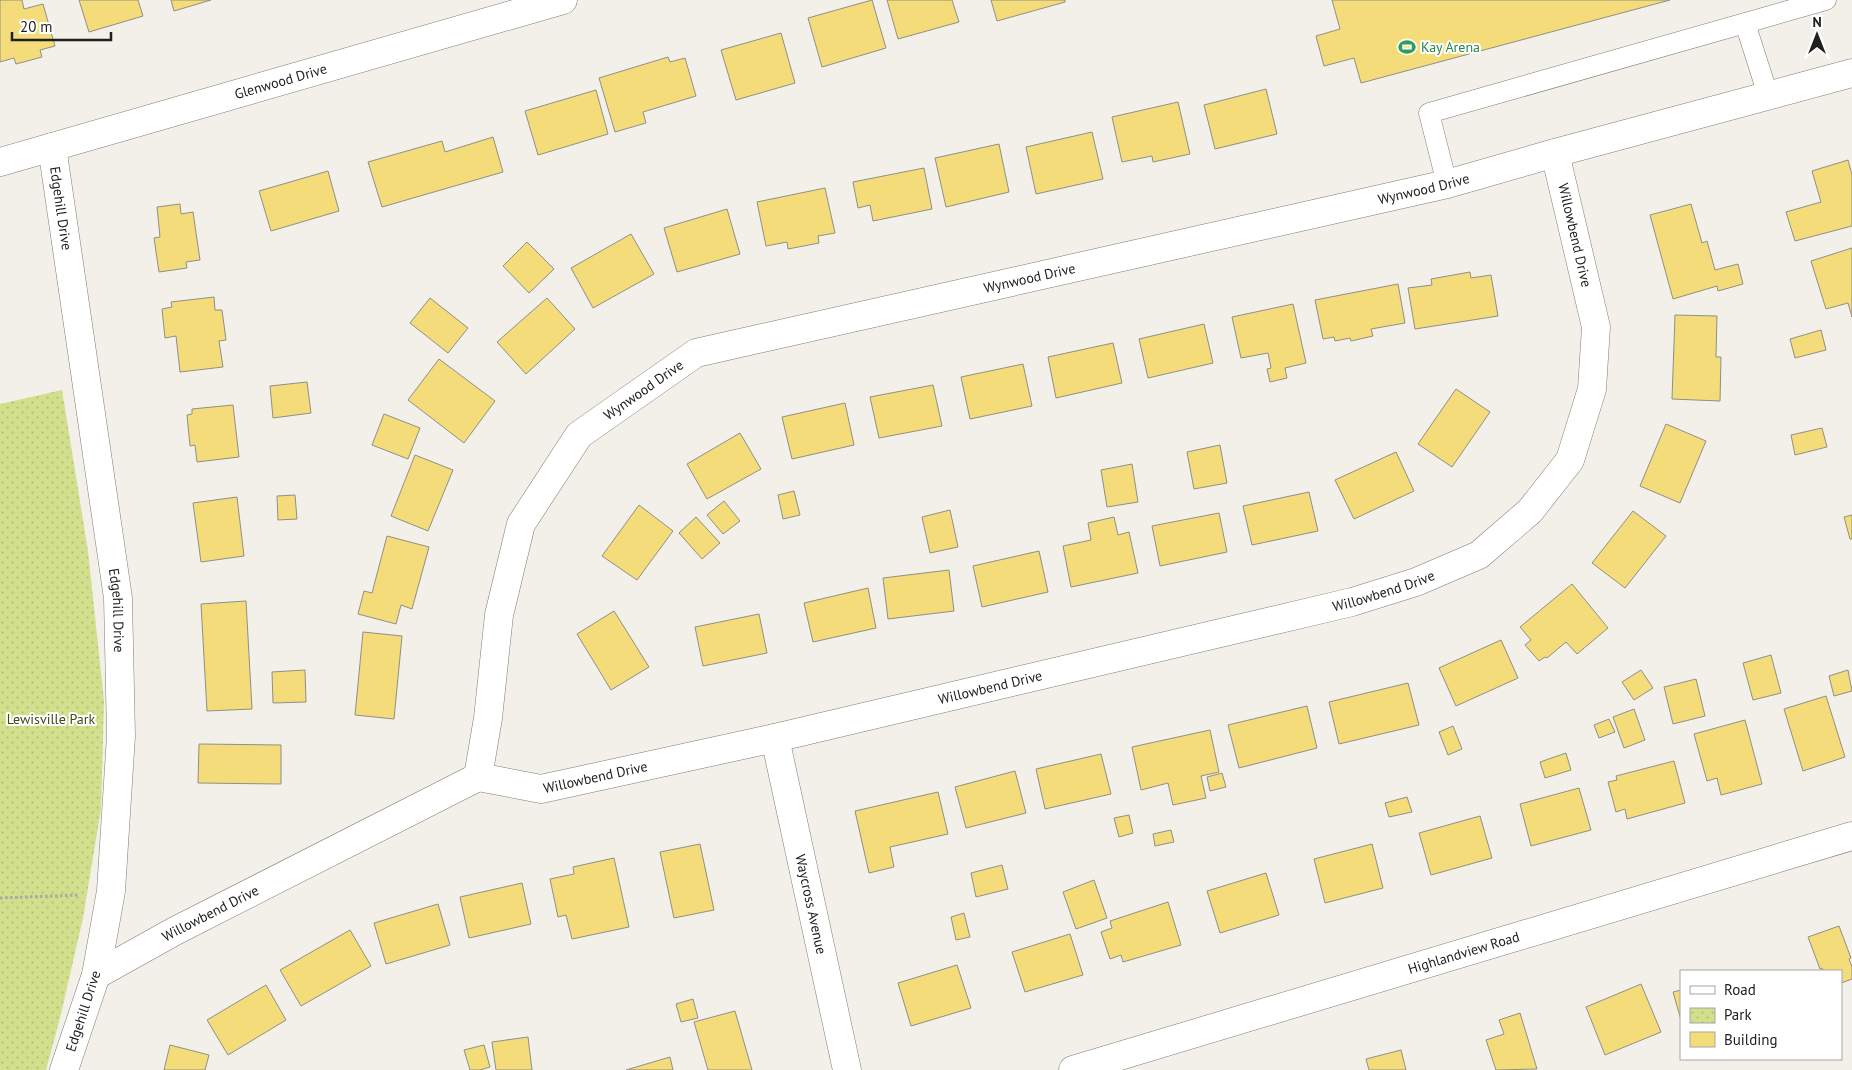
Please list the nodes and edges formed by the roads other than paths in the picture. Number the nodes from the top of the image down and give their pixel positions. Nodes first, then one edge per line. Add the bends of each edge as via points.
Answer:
1 (563, 0) edge
2 (1826, 0) edge
3 (1745, 23) junction
4 (1852, 73) edge
5 (1768, 95) junction
6 (52, 147) junction
7 (1555, 153) junction
8 (0, 162) edge
9 (1447, 184) junction
10 (775, 738) junction
11 (478, 777) junction
12 (1852, 836) edge
13 (96, 975) junction
14 (64, 1070) edge
15 (848, 1070) edge
16 (1073, 1070) edge

1 - 6 street, Glenwood Drive
2 - 3 lane
3 - 5 lane
3 - 9 lane via 1429,113
4 - 5 street, Wynwood Drive
5 - 7 street, Wynwood Drive
6 - 8 street, Glenwood Drive
6 - 13 street, Edgehill Drive via 118,598 121,736 110,893
7 - 9 street, Wynwood Drive
7 - 10 street, Willowbend Drive via 1596,327 1592,389 1570,460 1530,511 1479,555 1416,582 1352,602
9 - 11 street, Wynwood Drive via 696,353 579,435 521,524 499,615
10 - 11 street, Willowbend Drive via 541,789
10 - 15 street, Waycross Avenue
11 - 13 street, Willowbend Drive via 175,931
12 - 16 street, Highlandview Road
13 - 14 street, Edgehill Drive

